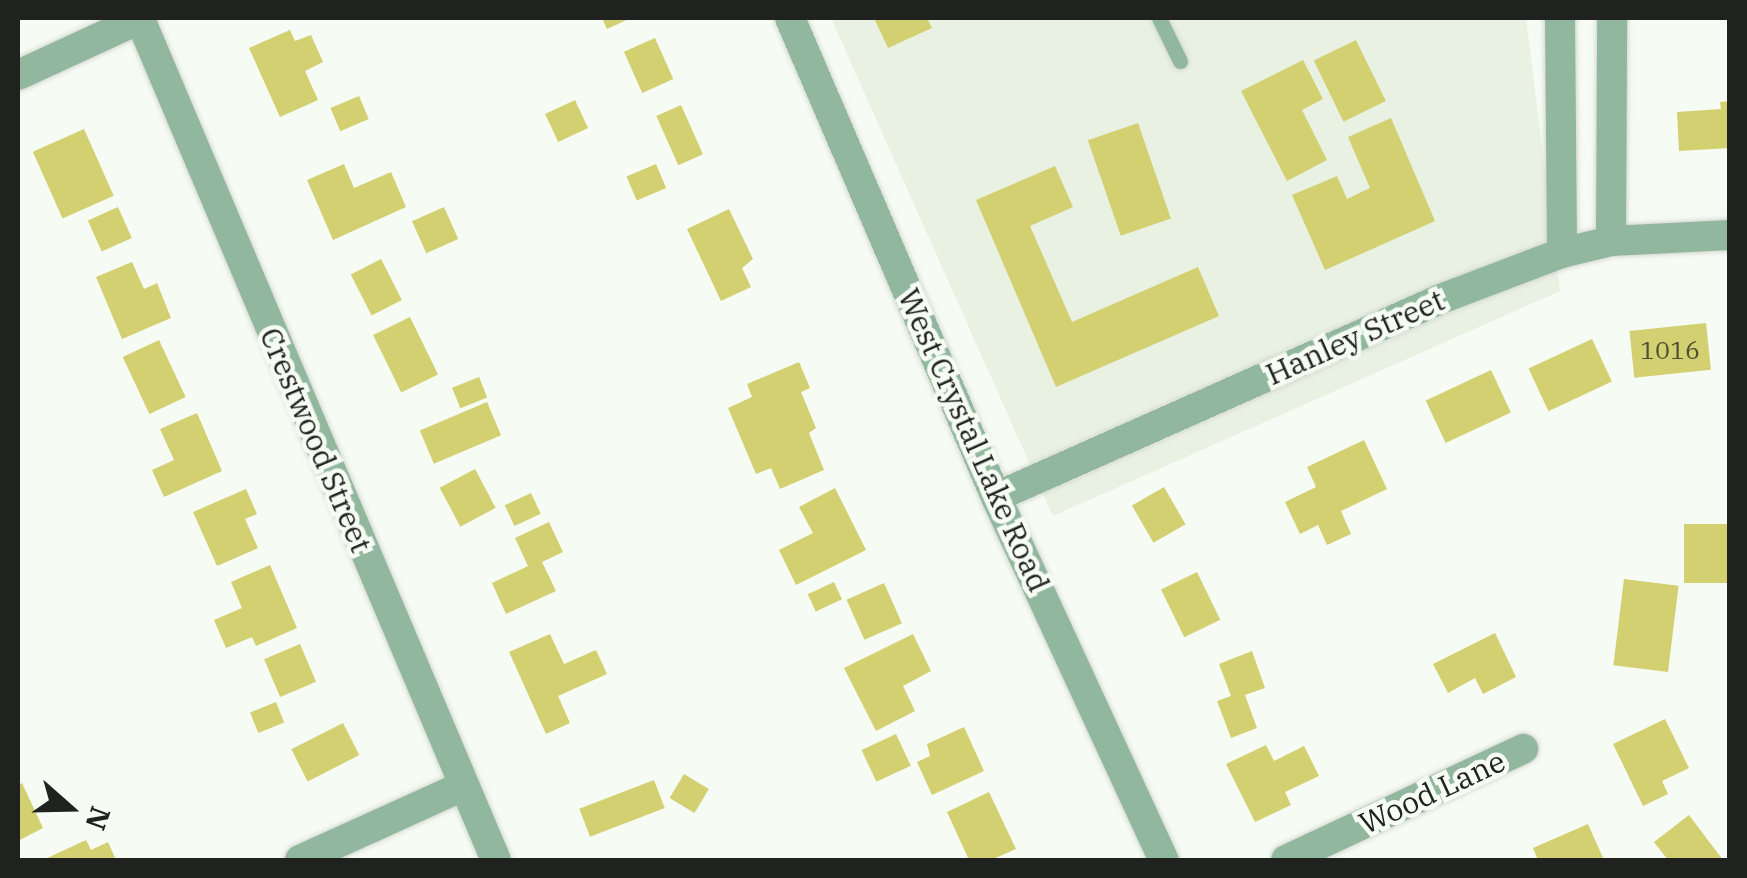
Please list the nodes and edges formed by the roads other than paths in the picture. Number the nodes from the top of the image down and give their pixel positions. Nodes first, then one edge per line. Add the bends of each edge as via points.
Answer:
1 (141, 18) edge
2 (790, 18) edge
3 (1159, 18) edge
4 (1560, 18) edge
5 (1612, 18) edge
6 (1180, 61) dead end
7 (18, 75) edge
8 (1730, 235) edge
9 (1611, 241) junction
10 (1562, 253) junction
11 (996, 497) junction
12 (1523, 749) dead end
13 (461, 788) junction
14 (300, 860) edge
15 (496, 860) edge
16 (1164, 860) edge
17 (1286, 860) edge

1 - 7 street
1 - 13 street, Crestwood Street
2 - 11 street, West Crystal Lake Road
3 - 6 lane
4 - 10 street
5 - 9 street
8 - 9 street, Hanley Street
9 - 10 street, Hanley Street
10 - 11 street, Hanley Street via 1438,300
11 - 16 street, West Crystal Lake Road
12 - 17 street, Wood Lane
13 - 14 street
13 - 15 street, Crestwood Street

